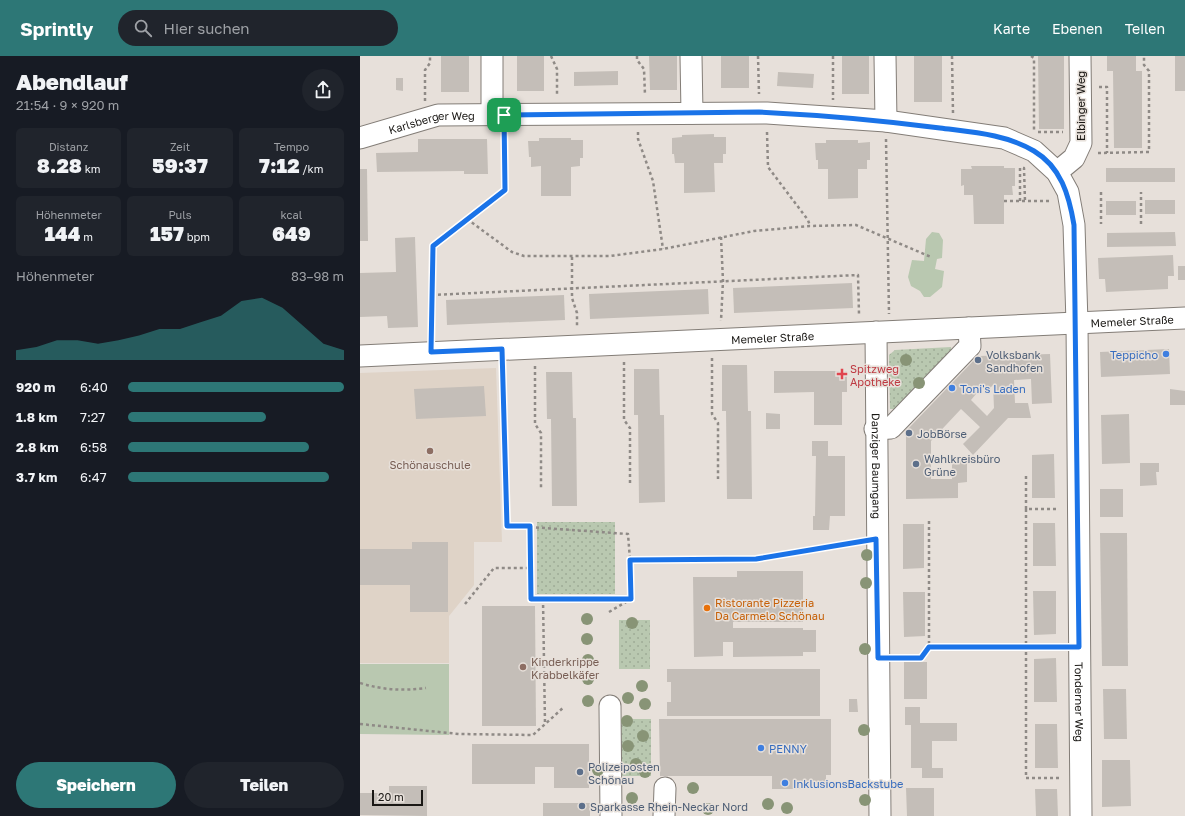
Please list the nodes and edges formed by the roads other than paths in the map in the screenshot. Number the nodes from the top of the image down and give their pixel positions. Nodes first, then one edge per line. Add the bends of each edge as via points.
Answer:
1 (492, 56) edge
2 (691, 56) edge
3 (885, 56) edge
4 (1080, 56) edge
5 (692, 113) junction
6 (498, 115) junction
7 (886, 121) junction
8 (360, 138) edge
9 (1058, 172) junction
10 (1185, 318) edge
11 (1077, 323) junction
12 (969, 328) junction
13 (875, 332) junction
14 (360, 356) edge
15 (875, 429) junction
16 (610, 706) dead end
17 (665, 788) dead end
18 (611, 816) edge
19 (664, 816) edge
20 (880, 816) edge
21 (1081, 816) edge

1 - 6 street
2 - 5 street
3 - 7 street
4 - 9 street, Elbinger Weg via 1079,142 1074,158
5 - 6 street, Karlsberger Weg
5 - 7 street, Karlsberger Weg via 763,113
6 - 8 street, Karlsberger Weg via 438,115
7 - 9 street, Karlsberger Weg via 1034,141
9 - 11 street, Karlsberger Weg via 1070,201 1074,225
10 - 11 street, Memeler Straße
11 - 12 street, Memeler Straße
11 - 21 street, Tonderner Weg
12 - 13 street, Memeler Straße
12 - 15 street via 970,346 891,428
13 - 14 street, Memeler Straße
13 - 15 street, Danziger Baumgang
15 - 20 street, Danziger Baumgang
16 - 18 street
17 - 19 street

